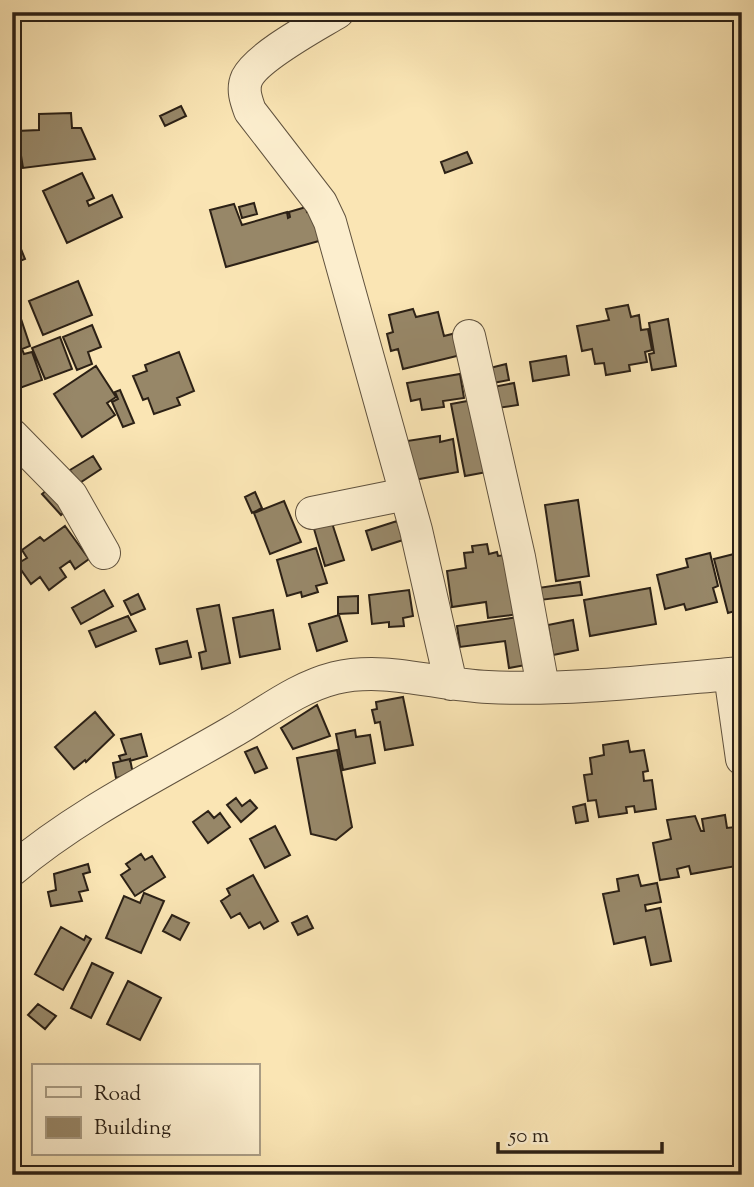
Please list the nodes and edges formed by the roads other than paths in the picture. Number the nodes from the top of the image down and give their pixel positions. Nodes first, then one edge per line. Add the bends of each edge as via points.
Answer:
1 (338, 12) edge
2 (469, 336) dead end
3 (12, 435) edge
4 (406, 494) junction
5 (312, 513) dead end
6 (104, 553) dead end
7 (736, 673) edge
8 (451, 684) junction
9 (544, 687) junction
10 (742, 759) edge
11 (12, 870) edge

1 - 4 street via 258,63 244,94 250,111 321,203 330,222
2 - 9 street
3 - 6 street via 71,495
4 - 5 street
4 - 8 street
7 - 9 street
7 - 10 street
8 - 9 street
8 - 11 street via 388,673 337,678 298,690 69,827

